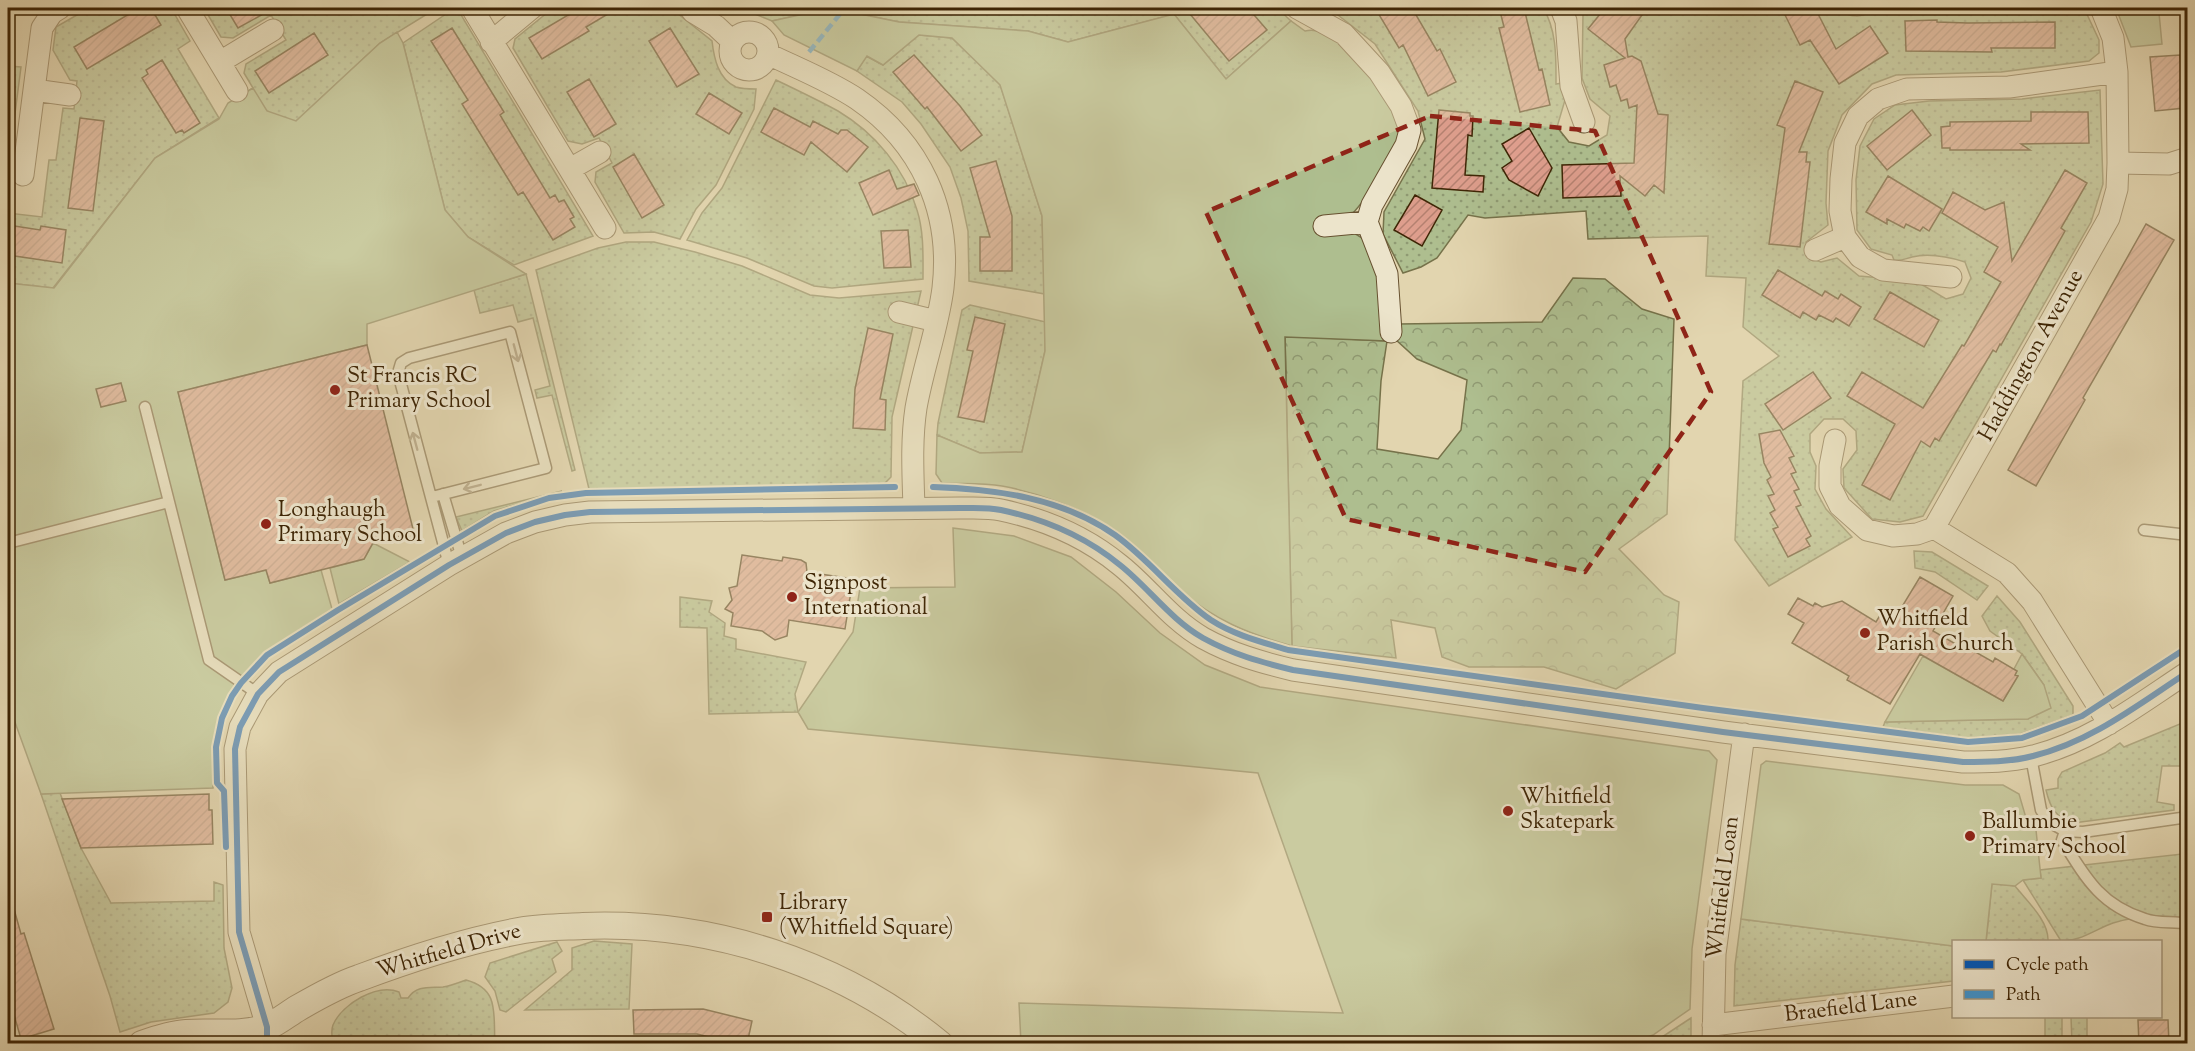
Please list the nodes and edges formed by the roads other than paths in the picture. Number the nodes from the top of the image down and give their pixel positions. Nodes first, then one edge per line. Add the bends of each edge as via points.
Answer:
1 (60, 8) edge
2 (187, 8) edge
3 (472, 8) edge
4 (532, 8) edge
5 (690, 8) edge
6 (1297, 8) edge
7 (1561, 8) edge
8 (2101, 8) edge
9 (273, 30) dead end
10 (732, 41) junction
11 (491, 42) junction
12 (768, 54) junction
13 (220, 62) junction
14 (2117, 72) junction
15 (34, 90) junction
16 (237, 91) dead end
17 (70, 94) dead end
18 (1584, 122) dead end
19 (600, 153) dead end
20 (2187, 158) edge
21 (2118, 163) junction
22 (570, 169) junction
23 (22, 175) dead end
24 (1367, 222) junction
25 (1324, 226) dead end
26 (605, 228) dead end
27 (1845, 237) junction
28 (1815, 250) dead end
29 (1951, 277) dead end
30 (899, 312) dead end
31 (936, 321) junction
32 (1391, 332) dead end
33 (145, 407) dead end
34 (1835, 440) dead end
35 (443, 494) junction
36 (432, 497) junction
37 (169, 502) junction
38 (914, 508) junction
39 (1934, 528) junction
40 (2144, 530) dead end
41 (2187, 535) edge
42 (8, 543) edge
43 (456, 562) junction
44 (2187, 672) edge
45 (258, 694) junction
46 (2109, 724) junction
47 (1744, 734) junction
48 (2031, 756) junction
49 (2187, 817) edge
50 (2065, 831) junction
51 (2187, 924) edge
52 (1952, 996) edge
53 (1713, 1034) edge
54 (267, 1035) edge
55 (142, 1044) edge
56 (940, 1044) edge

1 - 15 street via 51,13 42,28
2 - 13 street
3 - 11 street
4 - 11 street
5 - 10 street
6 - 24 street via 1344,34 1379,72 1401,106 1410,130
7 - 18 street via 1566,21 1571,86
8 - 14 street, Haddington Avenue via 2113,38
9 - 13 street
10 - 12 street via 742,32 756,32 766,41
10 - 12 street via 730,54 742,69 755,69
11 - 22 street
12 - 31 street via 857,99 894,130 922,166 939,210 945,253
13 - 16 street
14 - 21 street, Haddington Avenue
14 - 27 street via 2009,87 1907,89 1878,99 1858,116 1845,143 1840,211
15 - 17 street
15 - 23 street
19 - 22 street
20 - 21 street via 2169,164
21 - 39 street, Haddington Avenue via 2109,218
22 - 26 street
24 - 25 street
24 - 32 street via 1387,274
27 - 28 street
27 - 29 street via 1860,257 1883,270
30 - 31 street
31 - 38 street via 916,408
33 - 37 lane
34 - 39 street via 1830,486 1840,506 1867,530 1893,536
35 - 36 lane
36 -> 35 lane via 398,373 401,363 510,332 546,468
35 - 43 lane
36 - 43 lane
37 - 42 lane
37 - 45 lane via 209,660
38 - 43 street via 573,514 506,533
38 - 47 street via 999,510 1041,521 1080,538 1121,565 1168,613 1201,637 1247,659 1293,670
39 - 46 street via 2007,573 2032,601
40 - 41 lane
43 - 45 street via 305,654 279,672
44 - 46 street
45 - 54 street via 240,727 235,749 239,932
46 - 48 street via 2078,740
47 - 48 street via 1963,762
47 - 53 street, Whitfield Loan via 1715,954
48 - 50 lane via 2041,810 2049,822
49 - 50 lane via 2083,832
50 - 51 lane via 2062,840 2091,887 2117,906 2147,920
52 - 53 street, Braefield Lane
54 - 55 street via 186,1033
54 - 56 street, Whitfield Drive via 309,1001 355,979 465,944 525,930 619,924 682,930 772,951 854,987 895,1010

